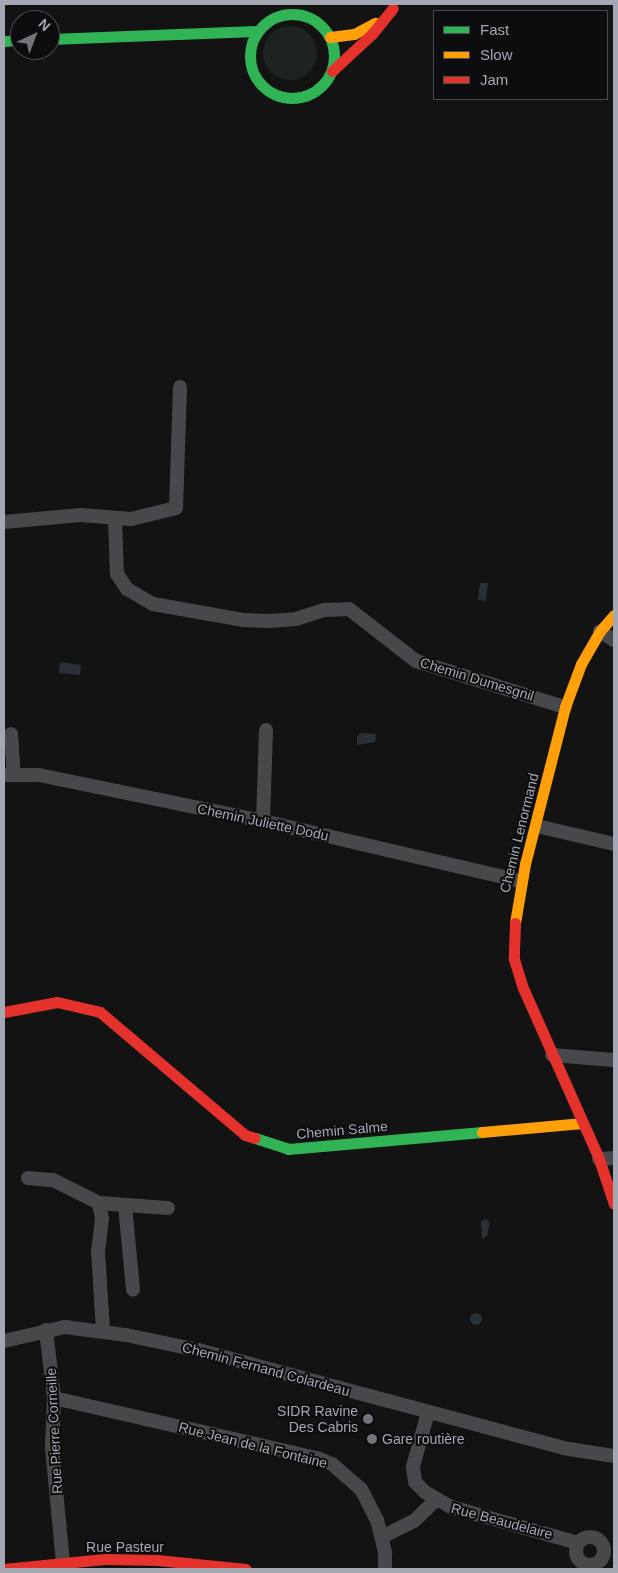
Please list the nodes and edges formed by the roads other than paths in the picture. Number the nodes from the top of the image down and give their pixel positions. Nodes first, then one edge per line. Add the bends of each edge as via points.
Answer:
1 (312, 4) edge
2 (395, 6) edge
3 (284, 9) edge
4 (313, 18) junction
5 (258, 31) junction
6 (204, 34) junction
7 (330, 37) junction
8 (60, 39) edge
9 (250, 54) junction
10 (332, 71) junction
11 (180, 387) dead end
12 (115, 520) junction
13 (4, 522) edge
14 (614, 615) edge
15 (600, 631) junction
16 (614, 640) edge
17 (565, 707) junction
18 (266, 730) dead end
19 (11, 734) dead end
20 (9, 774) edge
21 (263, 821) junction
22 (537, 826) junction
23 (614, 844) edge
24 (521, 880) junction
25 (4, 1012) edge
26 (552, 1055) junction
27 (614, 1060) edge
28 (583, 1123) junction
29 (614, 1158) edge
30 (599, 1159) junction
31 (28, 1178) dead end
32 (99, 1204) junction
33 (614, 1204) edge
34 (125, 1205) junction
35 (168, 1208) dead end
36 (134, 1290) dead end
37 (46, 1330) junction
38 (102, 1331) junction
39 (4, 1341) edge
40 (54, 1398) junction
41 (428, 1412) junction
42 (614, 1456) edge
43 (436, 1501) junction
44 (382, 1536) junction
45 (578, 1543) dead end
46 (63, 1563) junction
47 (196, 1567) edge
48 (4, 1569) edge
49 (246, 1569) edge
50 (385, 1569) edge

1 - 4 street
2 - 7 street via 354,34
2 - 10 street via 372,34
3 - 4 street
3 - 5 street
4 - 7 street
5 - 6 street
5 - 9 street
6 - 8 street
6 - 9 street
7 - 10 street via 334,54
9 - 10 street via 257,80 278,96 291,98 310,94 326,82
11 - 12 street via 176,508
12 - 13 street via 81,515
12 - 17 street, Chemin Dumesgnil via 117,574 127,589 153,604 243,620 269,621 296,619 324,610 349,609 416,661
14 - 15 street, Chemin Lenormand
15 - 16 street
15 - 17 street, Chemin Lenormand via 581,664
17 - 22 street, Chemin Lenormand
18 - 21 street
19 - 20 street
20 - 21 street, Chemin Juliette Dodu via 40,775
21 - 24 street, Chemin Juliette Dodu
22 - 23 street
22 - 24 street, Chemin Lenormand
24 - 26 street, Chemin Lenormand via 513,935 514,959
25 - 28 street, Chemin Salme via 57,1002 100,1012 245,1135 288,1149
26 - 27 street
26 - 28 street, Chemin Lenormand
28 - 30 street, Chemin Lenormand
29 - 30 street
30 - 33 street, Chemin Lenormand
31 - 32 street via 53,1180
32 - 34 street
32 - 38 street via 102,1219 98,1251
34 - 35 street
34 - 36 street
37 - 38 street, Chemin Fernand Colardeau via 72,1327
37 - 39 street, Chemin Fernand Colardeau
37 - 40 street, Rue Pierre Corneille
38 - 41 street, Chemin Fernand Colardeau via 198,1350
40 - 44 street, Rue Jean de la Fontaine via 332,1464 361,1489
40 - 46 street, Rue Pierre Corneille via 52,1447
41 - 42 street, Chemin Fernand Colardeau via 568,1449
41 - 43 street, Rue Beaudelaire via 413,1467 416,1482
43 - 44 street via 414,1521
43 - 45 street, Rue Beaudelaire
44 - 50 street, Rue Jean de la Fontaine
46 - 47 street, Rue Pasteur via 105,1559
46 - 48 street, Rue Pasteur
47 - 49 street, Rue Pasteur

